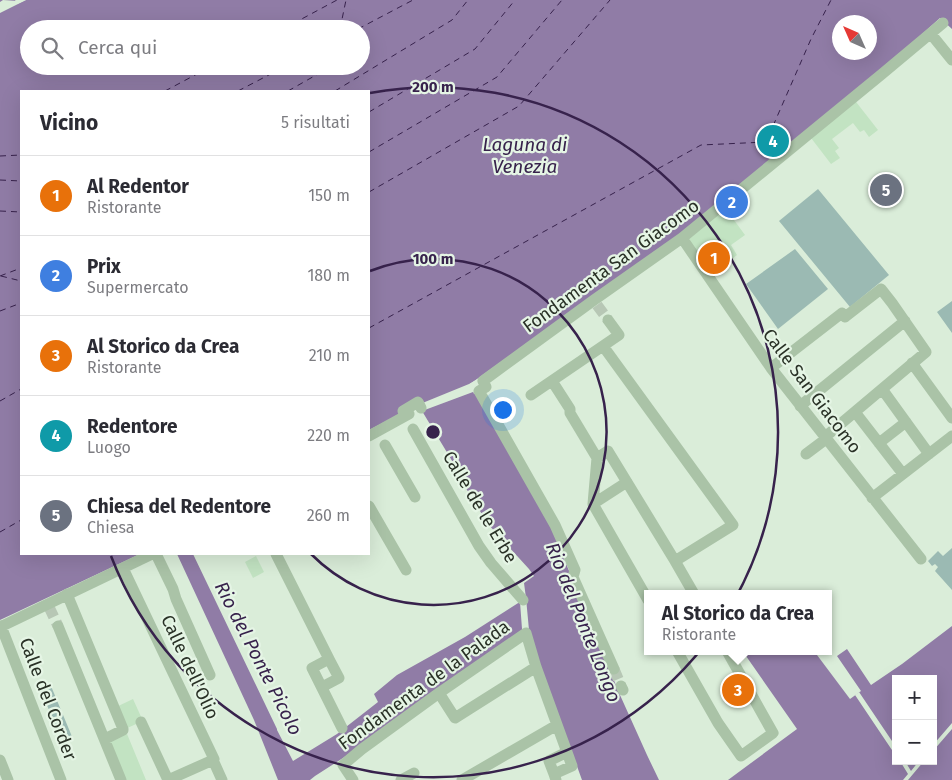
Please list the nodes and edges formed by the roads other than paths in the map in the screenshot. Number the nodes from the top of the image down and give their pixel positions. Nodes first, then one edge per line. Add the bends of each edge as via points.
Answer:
1 (943, 23) dead end
2 (931, 34) junction
3 (952, 60) edge
4 (682, 238) junction
5 (608, 320) tunnel mouth
6 (905, 321) junction
7 (603, 346) junction
8 (912, 364) junction
9 (771, 368) junction
10 (552, 381) junction
11 (882, 389) junction
12 (531, 395) dead end
13 (800, 406) junction
14 (421, 408) dead end
15 (855, 412) junction
16 (952, 418) edge
17 (409, 419) junction
18 (810, 419) junction
19 (906, 422) junction
20 (800, 426) dead end
21 (375, 434) edge
22 (952, 436) edge
23 (825, 438) junction
24 (878, 443) junction
25 (385, 445) dead end
26 (806, 454) dead end
27 (929, 454) junction
28 (598, 458) junction
29 (903, 474) junction
30 (627, 482) junction
31 (415, 497) dead end
32 (872, 498) junction
33 (593, 504) junction
34 (370, 508) edge
35 (152, 555) edge
36 (155, 555) edge
37 (277, 555) edge
38 (921, 559) dead end
39 (675, 561) junction
40 (123, 568) junction
41 (406, 570) dead end
42 (692, 590) edge
43 (644, 593) edge
44 (67, 594) junction
45 (522, 600) dead end
46 (58, 626) tunnel mouth
47 (1, 628) edge
48 (679, 655) edge
49 (729, 655) edge
50 (329, 659) junction
51 (536, 667) junction
52 (614, 669) tunnel mouth
53 (210, 675) dead end
54 (322, 687) junction
55 (439, 694) junction
56 (141, 722) dead end
57 (557, 725) junction
58 (342, 728) dead end
59 (105, 738) junction
60 (567, 752) junction
61 (0, 760) edge
62 (213, 760) junction
63 (414, 773) dead end
64 (555, 777) edge
65 (8, 780) edge
66 (62, 780) edge
67 (121, 780) edge
68 (169, 780) edge
69 (222, 780) edge
70 (353, 780) edge
71 (402, 780) edge
72 (462, 780) edge

1 - 2 street, Fondamenta San Giacomo
2 - 3 street
2 - 4 street, Fondamenta San Giacomo
4 - 9 street, Calle San Giacomo
4 - 52 street, Fondamenta San Giacomo via 478,387 555,526 575,570 573,577
5 - 7 street via 619,335
6 - 8 street via 926,352
6 - 9 street via 881,289 845,317 842,313
6 - 13 street
7 - 10 street
7 - 39 street via 732,525
8 - 11 street
8 - 16 street
9 - 13 street, Calle San Giacomo
10 - 12 street
10 - 28 street
11 - 15 street
11 - 19 street
13 - 18 street, Calle San Giacomo
14 - 17 street via 418,402 403,410
15 - 23 street
15 - 24 street
17 - 21 street
17 - 45 street, Calle de le Erbe via 482,550
18 - 20 street
18 - 23 street, Calle San Giacomo
19 - 24 street
19 - 27 street
22 - 27 street
23 - 26 street
23 - 32 street, Calle San Giacomo
24 - 29 street
25 - 31 street
27 - 29 street
28 - 30 street via 608,451
28 - 33 street
29 - 32 street
30 - 33 street
30 - 39 street
32 - 38 street, Calle San Giacomo
33 - 43 street
34 - 41 street
35 - 40 street
36 - 53 street
37 - 50 street
39 - 42 street
40 - 44 street
40 - 62 street, Calle dell'Olio
44 - 47 street
44 - 59 street via 123,729
46 - 59 street
47 - 66 street, Calle del Corder
48 - 49 street via 741,756 773,733
50 - 54 street via 312,668
50 - 54 street via 339,678
51 - 55 street via 455,718
51 - 55 street, Fondamenta de la Palada via 526,633
51 - 57 street
54 - 58 street
55 - 70 street, Fondamenta de la Palada via 342,765
56 - 68 street
57 - 60 street
57 - 72 street
59 - 67 street
60 - 64 street via 572,766
60 - 64 street via 549,761
61 - 65 street
62 - 68 street
62 - 69 street, Calle dell'Olio
63 - 71 street

